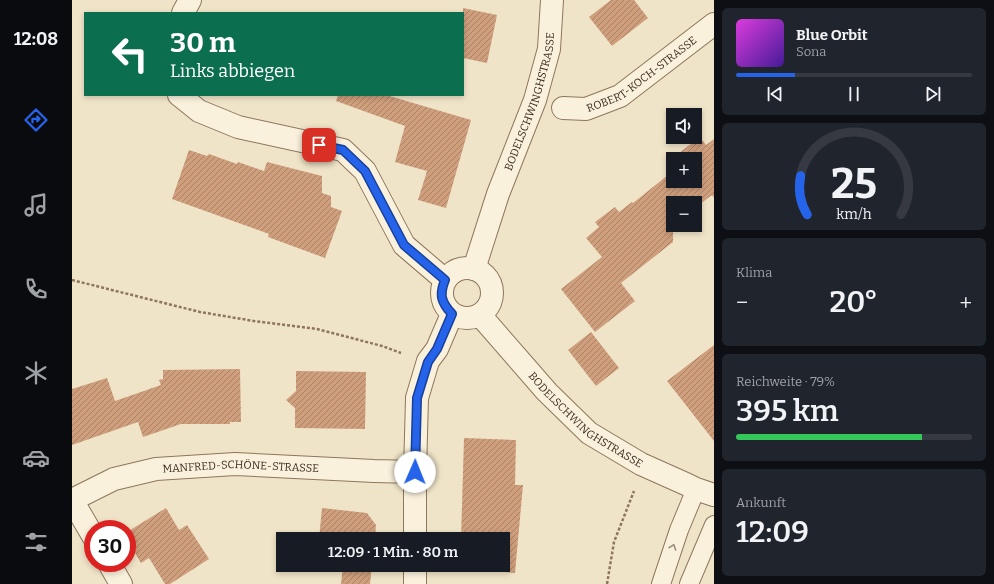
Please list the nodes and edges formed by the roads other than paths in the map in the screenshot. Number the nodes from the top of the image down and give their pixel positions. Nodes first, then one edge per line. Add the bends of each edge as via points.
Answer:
1 (190, 0) edge
2 (552, 0) edge
3 (184, 12) edge
4 (714, 24) edge
5 (180, 96) edge
6 (563, 108) dead end
7 (474, 269) junction
8 (445, 280) junction
9 (452, 314) junction
10 (480, 315) junction
11 (415, 472) junction
12 (705, 492) edge
13 (72, 500) edge
14 (84, 521) edge
15 (714, 525) edge
16 (415, 532) edge
17 (115, 572) edge
18 (415, 572) edge
19 (122, 584) edge
20 (415, 584) edge
21 (661, 584) edge
22 (689, 584) edge

1 - 3 street
2 - 7 street, BODELSCHWINGHSTRASSE via 549,49 535,100 498,194
4 - 6 street, ROBERT-KOCH-STRASSE via 620,96 586,109
5 - 8 street via 198,111 238,127 343,150 365,171 404,245
7 - 8 street via 463,268 453,272
7 - 10 street via 489,281 492,290 491,300
8 - 9 street via 441,289 442,298 445,307
9 - 10 street via 466,319
9 - 11 street via 437,349 428,362 417,398
10 - 12 street, BODELSCHWINGHSTRASSE via 547,392 589,433 641,464
11 - 13 street, MANFRED-SCHÖNE-STRASSE via 234,464 156,469 114,479
11 - 16 street
21 -> 12 lane via 679,530
13 - 14 street, MANFRED-SCHÖNE-STRASSE
15 - 22 lane
17 - 19 street
18 - 20 street

